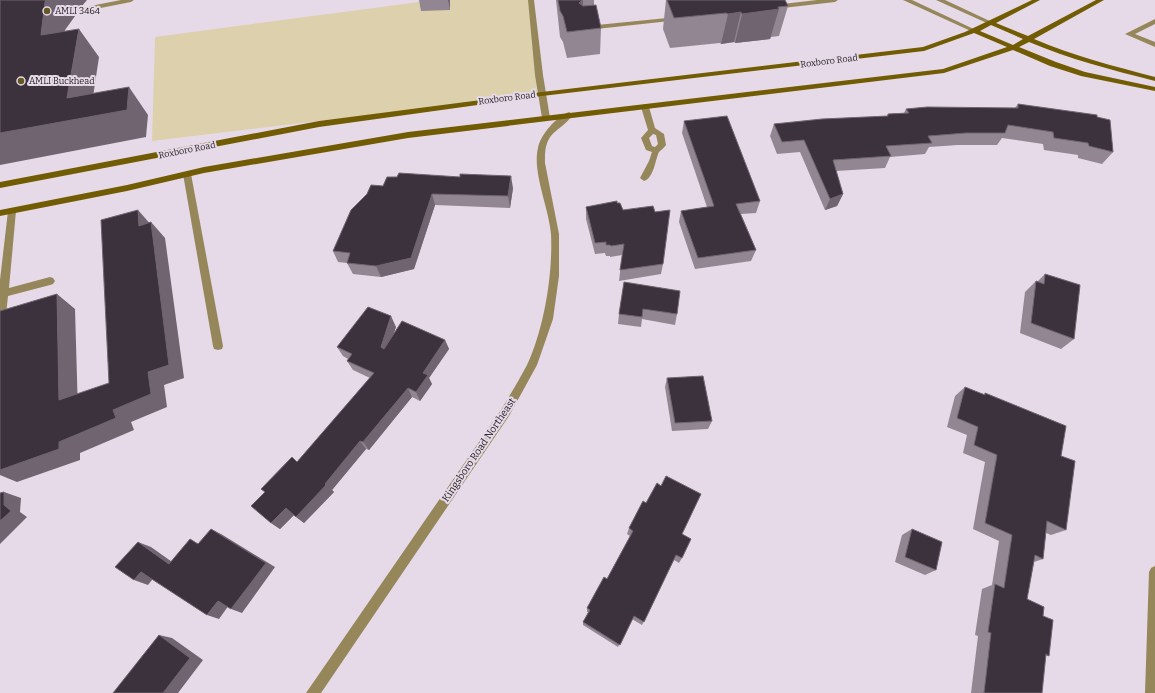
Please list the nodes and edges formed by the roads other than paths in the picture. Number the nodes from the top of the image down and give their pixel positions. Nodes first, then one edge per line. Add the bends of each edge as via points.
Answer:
1 (131, 0) edge
2 (531, 0) edge
3 (835, 0) edge
4 (906, 0) edge
5 (939, 0) edge
6 (1037, 0) edge
7 (1101, 0) edge
8 (787, 3) edge
9 (766, 8) edge
10 (80, 10) dead end
11 (682, 18) edge
12 (1155, 21) edge
13 (991, 23) junction
14 (583, 29) edge
15 (975, 31) junction
16 (1028, 39) junction
17 (1155, 45) edge
18 (1012, 48) junction
19 (1155, 79) edge
20 (1155, 89) edge
21 (542, 94) junction
22 (645, 106) junction
23 (569, 115) junction
24 (546, 118) junction
25 (652, 130) junction
26 (656, 150) junction
27 (187, 174) junction
28 (644, 178) dead end
29 (0, 185) edge
30 (12, 211) junction
31 (0, 213) edge
32 (50, 281) dead end
33 (3, 293) junction
34 (0, 324) edge
35 (218, 346) dead end
36 (1155, 572) edge
37 (313, 693) edge
38 (1152, 693) edge

1 - 10 street
2 - 21 street
3 - 8 street
4 - 15 street
5 - 13 street
6 - 13 main road, Roxboro Road
7 - 16 main road
8 - 9 street
11 - 14 street
12 - 17 street via 1129,34
13 - 15 main road, Roxboro Road
13 - 16 main road
15 - 18 main road
15 - 21 main road, Roxboro Road via 924,50
16 - 18 main road
16 - 19 main road via 1084,60
18 - 20 main road via 1084,74
18 - 22 main road via 944,71
21 - 24 street
21 - 29 main road, Roxboro Road via 318,124
22 - 23 main road
22 - 25 street
23 - 24 main road
23 - 37 street, Kingsboro Road Northeast via 544,138 540,152 555,234 554,276 548,319 532,366 505,413
24 - 27 main road via 408,135
25 - 26 street via 660,134 662,145
25 - 26 street via 645,138 649,148
26 - 28 street
27 - 30 main road
27 - 35 street
30 - 31 main road
30 - 33 street
32 - 33 street
33 - 34 street
36 - 38 street

